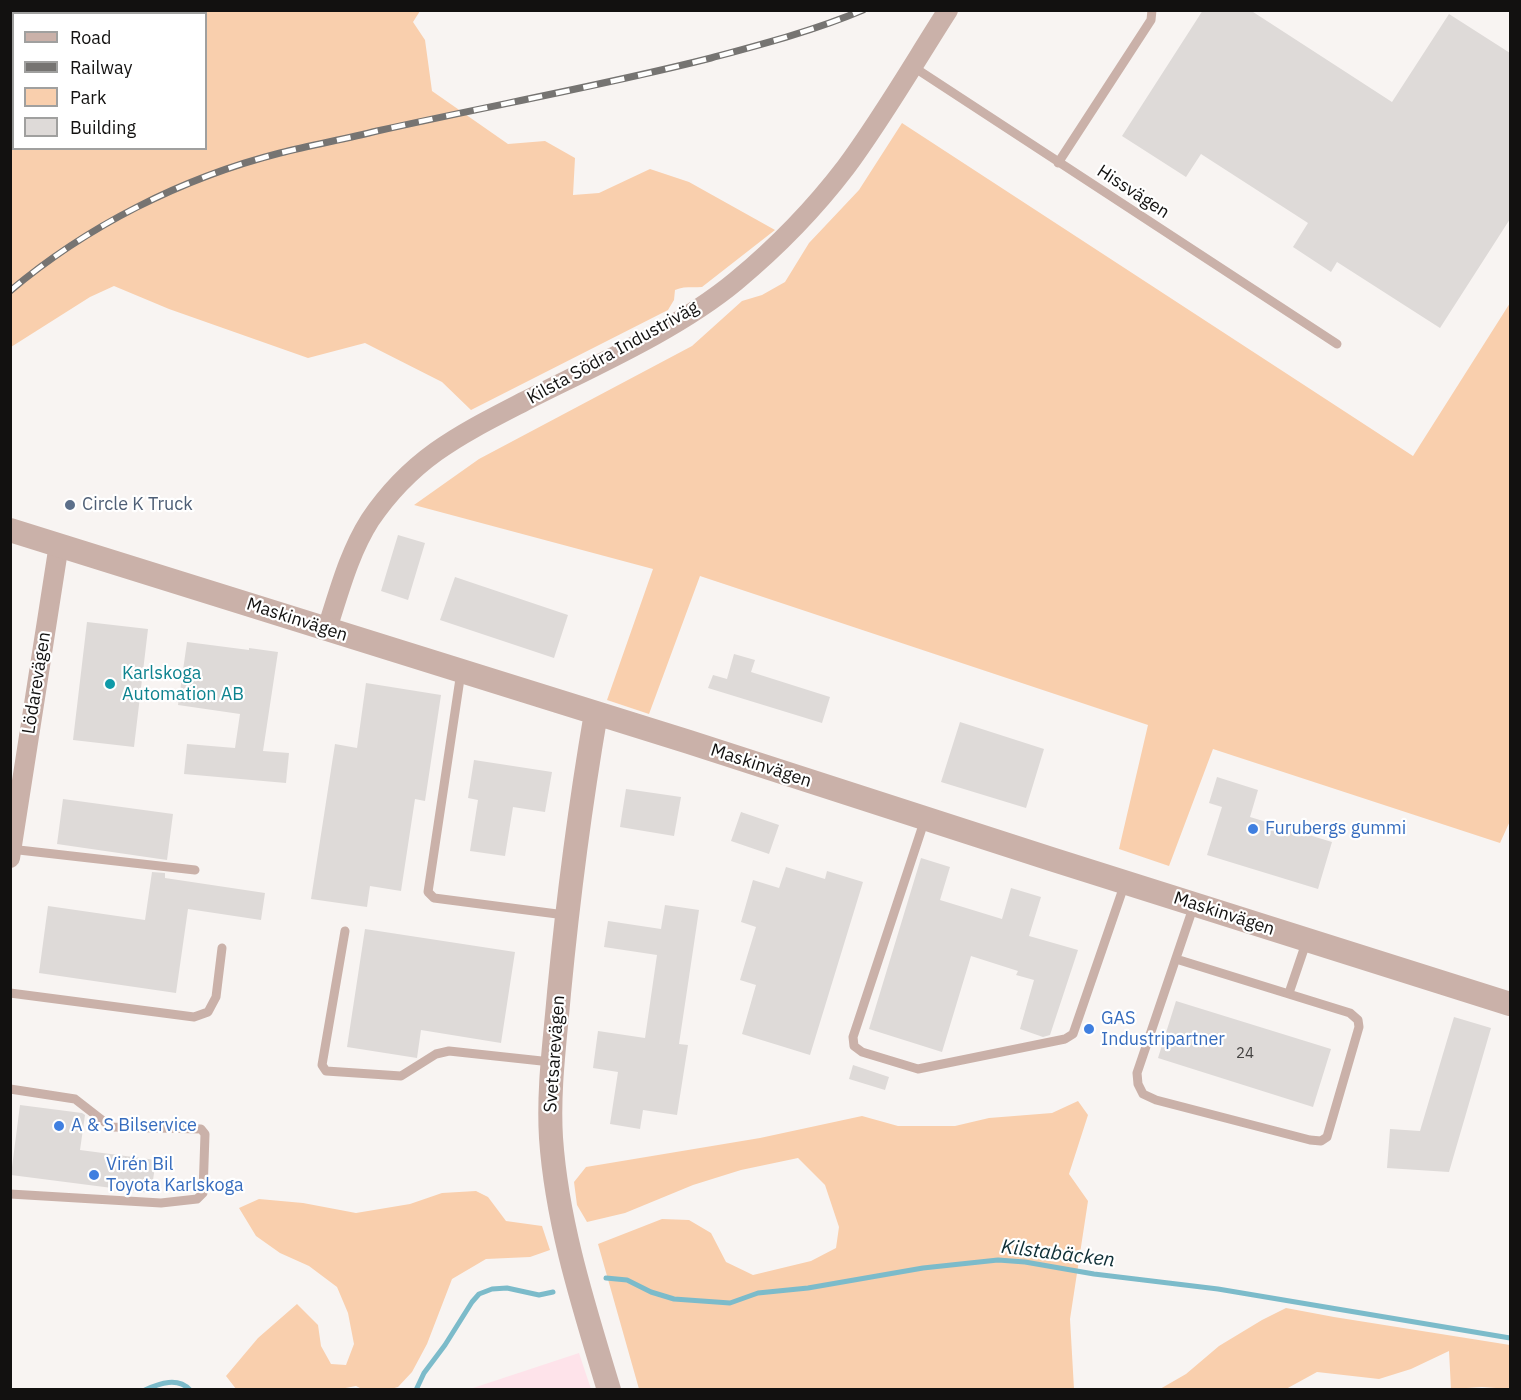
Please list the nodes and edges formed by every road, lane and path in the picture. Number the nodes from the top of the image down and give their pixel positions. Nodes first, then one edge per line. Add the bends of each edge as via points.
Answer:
1 (948, 10) edge
2 (1152, 10) edge
3 (912, 66) junction
4 (1058, 163) junction
5 (1337, 344) dead end
6 (10, 530) edge
7 (59, 544) junction
8 (327, 629) junction
9 (461, 672) junction
10 (596, 713) junction
11 (925, 819) junction
12 (11, 852) edge
13 (195, 870) dead end
14 (1125, 883) junction
15 (1194, 905) junction
16 (567, 916) junction
17 (345, 931) dead end
18 (1306, 940) junction
19 (222, 948) dead end
20 (1176, 959) junction
21 (10, 993) edge
22 (1289, 993) junction
23 (1510, 1004) edge
24 (553, 1062) junction
25 (10, 1089) edge
26 (10, 1194) edge
27 (609, 1389) edge

1 - 3 street, Kilsta Södra Industriväg
2 - 4 lane via 1151,20
3 - 4 lane, Hissvägen
3 - 8 street, Kilsta Södra Industriväg via 847,166 818,202 734,283 677,321 474,428 408,473 364,531 343,576
4 - 5 lane, Hissvägen
6 - 7 street, Maskinvägen
7 - 8 street, Maskinvägen
7 - 12 street, Lödarevägen
8 - 9 street, Maskinvägen
9 - 10 street, Maskinvägen
9 - 16 lane via 428,892 434,898
10 - 11 street, Maskinvägen
10 - 16 street, Svetsarevägen
11 - 14 street, Maskinvägen
11 - 14 lane via 853,1037 854,1046 862,1052 918,1069 1065,1039 1073,1034
12 - 13 lane
14 - 15 street, Maskinvägen
15 - 18 street, Maskinvägen
15 - 20 lane
16 - 24 street, Svetsarevägen
17 - 24 lane via 322,1065 326,1071 401,1076 436,1054 449,1051
18 - 22 lane
18 - 23 street, Maskinvägen
19 - 21 lane via 216,997 208,1011 194,1017
20 - 22 lane
20 - 22 lane via 1137,1073 1143,1094 1322,1141 1327,1137 1358,1020 1350,1013
24 - 27 street, Svetsarevägen via 552,1138 564,1229
25 - 26 lane via 75,1099 111,1127 201,1129 205,1144 203,1192 197,1199 161,1203

